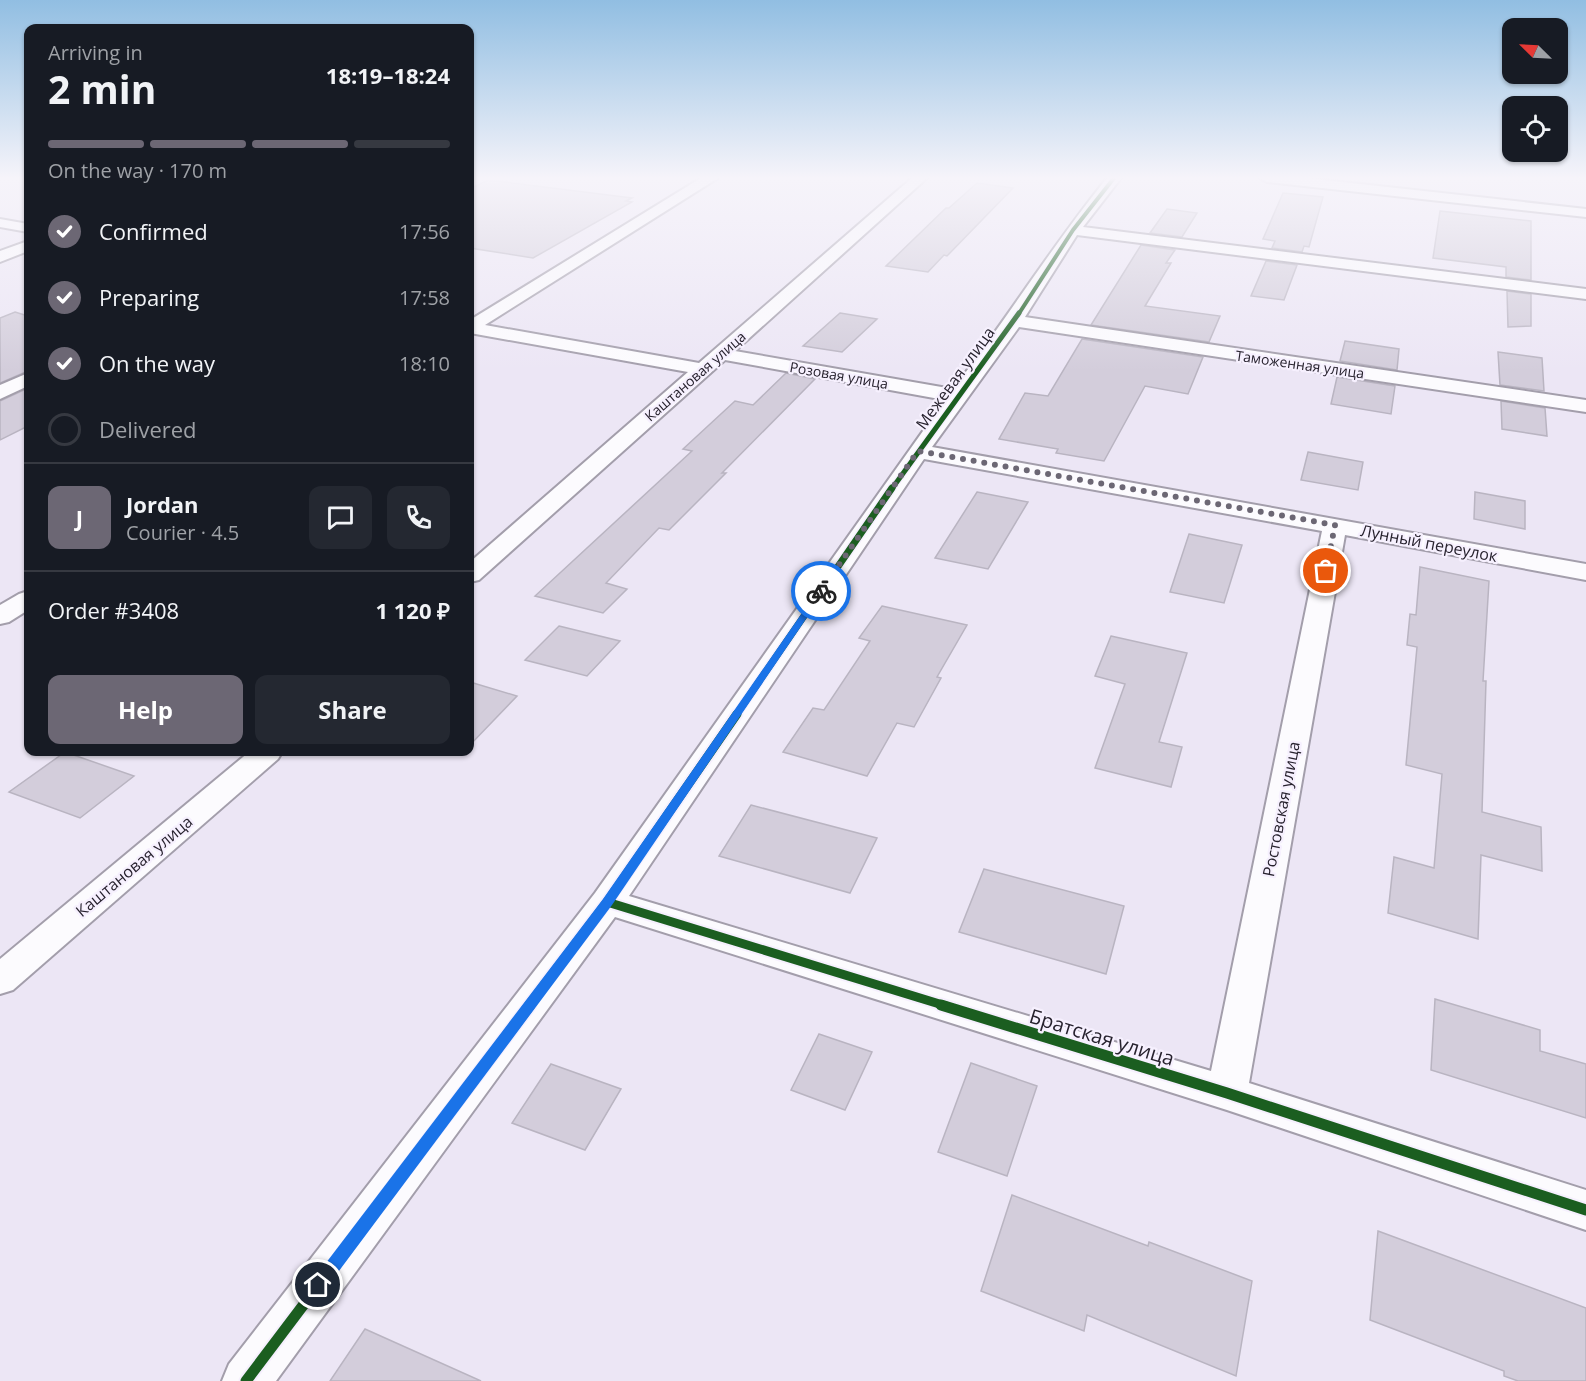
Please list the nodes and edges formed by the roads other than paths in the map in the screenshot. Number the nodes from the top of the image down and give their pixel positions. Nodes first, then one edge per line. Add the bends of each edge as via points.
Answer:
1 (607, 242) edge
2 (847, 242) edge
3 (1065, 242) edge
4 (1173, 242) edge
5 (24, 248) edge
6 (0, 257) edge
7 (1586, 294) edge
8 (481, 302) dead end
9 (505, 306) junction
10 (1014, 321) junction
11 (474, 325) edge
12 (474, 329) edge
13 (721, 354) junction
14 (702, 369) junction
15 (24, 382) edge
16 (0, 393) edge
17 (957, 396) junction
18 (1586, 406) edge
19 (918, 451) junction
20 (1335, 525) junction
21 (474, 571) edge
22 (1586, 572) edge
23 (262, 756) edge
24 (607, 902) junction
25 (0, 980) edge
26 (1227, 1093) junction
27 (1586, 1210) edge
28 (246, 1381) edge

1 - 9 street
2 - 13 street, Каштановая улица
3 - 10 street, Межевая улица
4 - 7 street
5 - 6 street
8 - 9 street
9 - 11 street
10 - 17 street, Межевая улица
10 - 18 street, Таможенная улица
12 - 14 street
13 - 14 street, Каштановая улица
13 - 17 street, Розовая улица
14 - 21 street, Каштановая улица
15 - 16 street
17 - 19 street, Межевая улица
19 - 20 street, Лунный переулок
19 - 24 street, Межевая улица
20 - 22 street, Лунный переулок
20 - 26 street, Ростовская улица
23 - 25 street, Каштановая улица
24 - 26 street, Братская улица
24 - 28 street, Межевая улица
26 - 27 street, Братская улица

